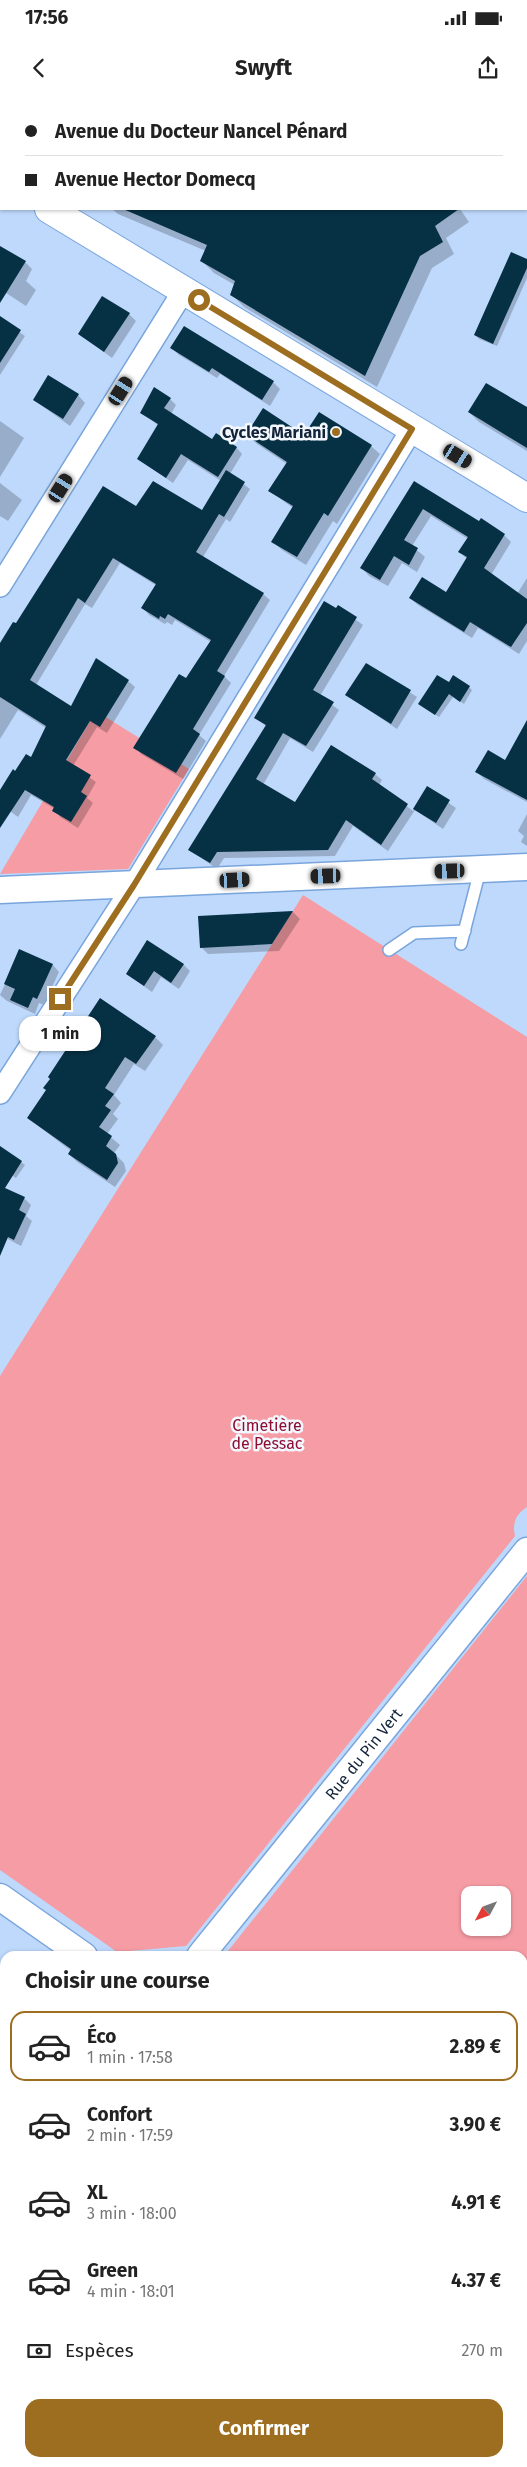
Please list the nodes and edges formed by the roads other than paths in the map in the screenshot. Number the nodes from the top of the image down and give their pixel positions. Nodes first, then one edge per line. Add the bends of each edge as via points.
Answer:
1 (51, 210) edge
2 (184, 290) junction
3 (412, 429) junction
4 (527, 498) edge
5 (0, 586) edge
6 (527, 867) edge
7 (480, 870) junction
8 (134, 885) junction
9 (0, 890) edge
10 (465, 930) junction
11 (462, 944) dead end
12 (389, 950) dead end
13 (0, 1092) edge
14 (527, 1551) edge
15 (0, 1897) edge
16 (77, 1951) edge
17 (204, 1951) edge

1 - 2 main road
2 - 3 main road
2 - 5 street
3 - 4 main road
3 - 8 street
6 - 7 street
7 - 8 street
7 - 10 lane
8 - 9 street
8 - 13 street
10 - 11 lane
10 - 12 lane via 414,933
14 - 17 street, Rue du Pin Vert
15 - 16 street

